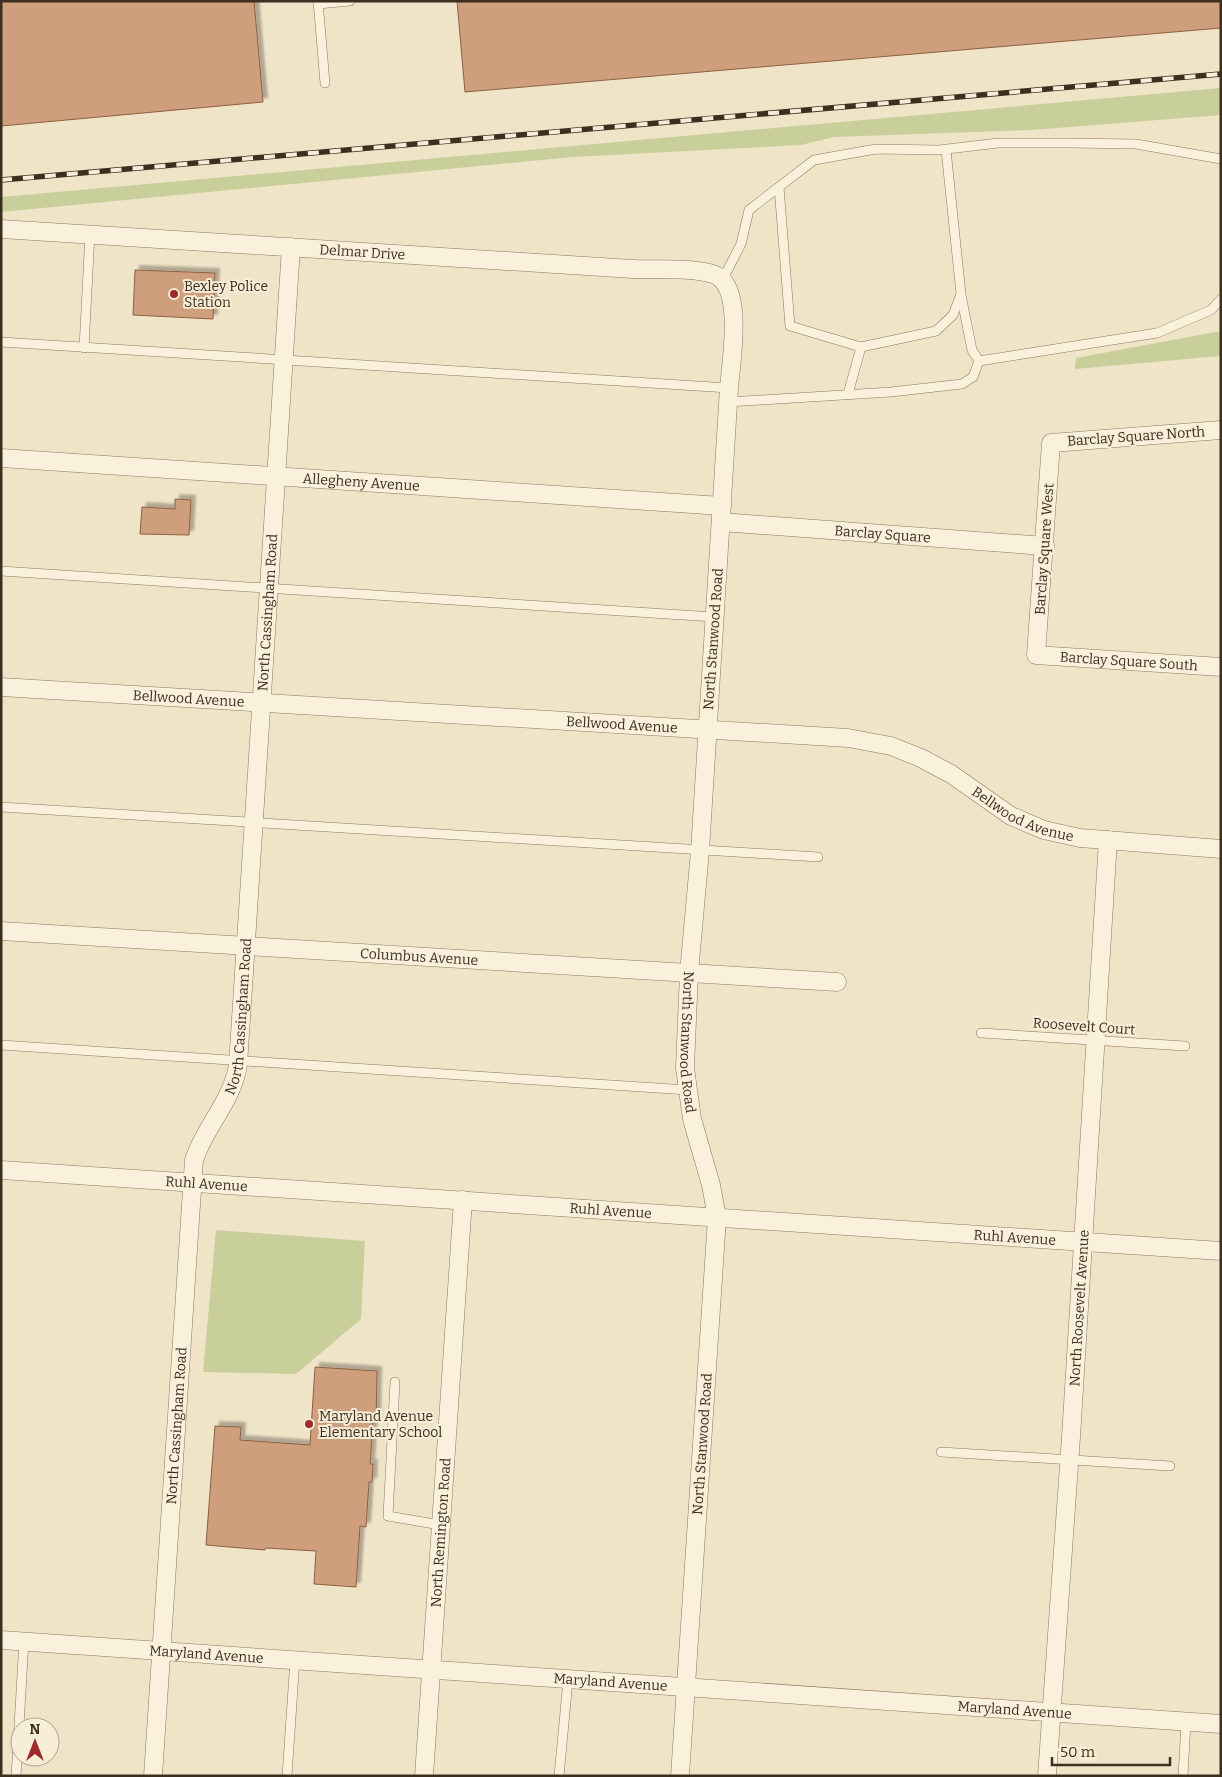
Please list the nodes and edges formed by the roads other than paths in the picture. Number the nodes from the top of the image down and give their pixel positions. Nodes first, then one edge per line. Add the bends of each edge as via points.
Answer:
1 (350, 1) edge
2 (318, 3) edge
3 (324, 84) dead end
4 (946, 150) junction
5 (1221, 159) edge
6 (779, 186) junction
7 (1, 229) edge
8 (90, 233) junction
9 (291, 247) junction
10 (723, 279) junction
11 (961, 294) junction
12 (1221, 300) edge
13 (1, 342) edge
14 (861, 347) junction
15 (84, 348) junction
16 (283, 360) junction
17 (979, 361) junction
18 (848, 394) junction
19 (729, 395) junction
20 (1221, 430) edge
21 (1051, 443) joint
22 (1, 458) edge
23 (276, 476) junction
24 (722, 514) junction
25 (1044, 546) junction
26 (1, 571) edge
27 (268, 587) junction
28 (714, 617) junction
29 (1036, 655) joint
30 (1221, 666) edge
31 (1, 687) edge
32 (260, 703) junction
33 (706, 731) junction
34 (1, 807) edge
35 (252, 823) junction
36 (1108, 840) junction
37 (1221, 848) edge
38 (700, 849) junction
39 (818, 857) dead end
40 (1, 931) edge
41 (244, 946) junction
42 (689, 973) junction
43 (837, 982) dead end
44 (981, 1033) dead end
45 (1095, 1040) junction
46 (1, 1045) edge
47 (1186, 1046) dead end
48 (238, 1060) junction
49 (688, 1090) junction
50 (1, 1170) edge
51 (191, 1182) junction
52 (463, 1200) junction
53 (717, 1218) junction
54 (1083, 1242) junction
55 (1221, 1251) edge
56 (395, 1382) dead end
57 (941, 1452) dead end
58 (1070, 1459) junction
59 (1170, 1466) dead end
60 (440, 1525) junction
61 (1, 1640) edge
62 (24, 1641) junction
63 (161, 1650) junction
64 (295, 1660) junction
65 (431, 1669) junction
66 (568, 1680) junction
67 (686, 1688) junction
68 (1052, 1713) junction
69 (1186, 1722) junction
70 (1221, 1724) edge
71 (16, 1776) edge
72 (153, 1776) edge
73 (287, 1776) edge
74 (424, 1776) edge
75 (559, 1776) edge
76 (680, 1776) edge
77 (1047, 1776) edge
78 (1183, 1776) edge

1 - 2 lane
2 - 3 lane
4 - 5 lane via 998,143 1136,144
4 - 6 lane via 876,148 814,160
4 - 11 lane
6 - 10 lane via 749,210 742,244
6 - 14 lane via 790,326
7 - 8 street, Delmar Drive
8 - 9 street, Delmar Drive
8 - 15 lane
9 - 10 street, Delmar Drive via 706,272
9 - 16 street, North Cassingham Road
10 - 19 street, North Stanwood Road via 732,295 733,312
11 - 14 lane via 953,314 936,331
11 - 17 lane via 972,350
12 - 17 lane via 1211,310 1157,333
13 - 15 lane
14 - 18 lane
15 - 16 lane
16 - 19 lane
16 - 23 street, North Cassingham Road
17 - 18 lane via 973,377 962,384
18 - 19 lane
19 - 24 street, North Stanwood Road
20 - 21 street, Barclay Square North
21 - 25 street, Barclay Square West
22 - 23 street, Allegheny Avenue
23 - 24 street, Allegheny Avenue
23 - 27 street, North Cassingham Road
24 - 25 street, Barclay Square
24 - 28 street, North Stanwood Road
25 - 29 street, Barclay Square West
26 - 27 lane
27 - 28 lane
27 - 32 street, North Cassingham Road
28 - 33 street, North Stanwood Road
29 - 30 street, Barclay Square South
31 - 32 street, Bellwood Avenue
32 - 33 street, Bellwood Avenue
32 - 35 street, North Cassingham Road
33 - 36 street, Bellwood Avenue via 848,738 891,746 951,774 1011,816 1044,830
33 - 38 street, North Stanwood Road
34 - 35 lane
35 - 38 lane
35 - 41 street, North Cassingham Road
36 - 37 street, Bellwood Avenue
36 - 45 street, North Roosevelt Avenue
38 - 39 lane
38 - 42 street, North Stanwood Road
40 - 41 street, Columbus Avenue
41 - 42 street, Columbus Avenue
41 - 48 street, North Cassingham Road
42 - 43 street, Columbus Avenue
42 - 49 street, North Stanwood Road via 685,1068
44 - 45 lane, Roosevelt Court
45 - 47 lane, Roosevelt Court
45 - 54 street, North Roosevelt Avenue
46 - 48 lane
48 - 49 lane
48 - 51 street, North Cassingham Road via 231,1091 199,1143
49 - 53 street, North Stanwood Road via 692,1119
50 - 51 street, Ruhl Avenue
51 - 52 street, Ruhl Avenue
51 - 63 street, North Cassingham Road
52 - 53 street, Ruhl Avenue
52 - 60 street, North Remington Road
53 - 54 street, Ruhl Avenue
53 - 67 street, North Stanwood Road
54 - 55 street, Ruhl Avenue
54 - 58 street, North Roosevelt Avenue
56 - 60 lane via 388,1516
57 - 58 lane
58 - 59 lane
58 - 68 street, North Roosevelt Avenue
60 - 65 street, North Remington Road
61 - 62 street, Maryland Avenue
62 - 63 street, Maryland Avenue
62 - 71 lane
63 - 64 street, Maryland Avenue
63 - 72 street, North Cassingham Road
64 - 65 street, Maryland Avenue
64 - 73 lane
65 - 66 street, Maryland Avenue
65 - 74 street, North Remington Road
66 - 67 street, Maryland Avenue
66 - 75 lane
67 - 68 street, Maryland Avenue
67 - 76 street, North Stanwood Road
68 - 69 street, Maryland Avenue
68 - 77 street, North Roosevelt Avenue
69 - 70 street, Maryland Avenue
69 - 78 lane

